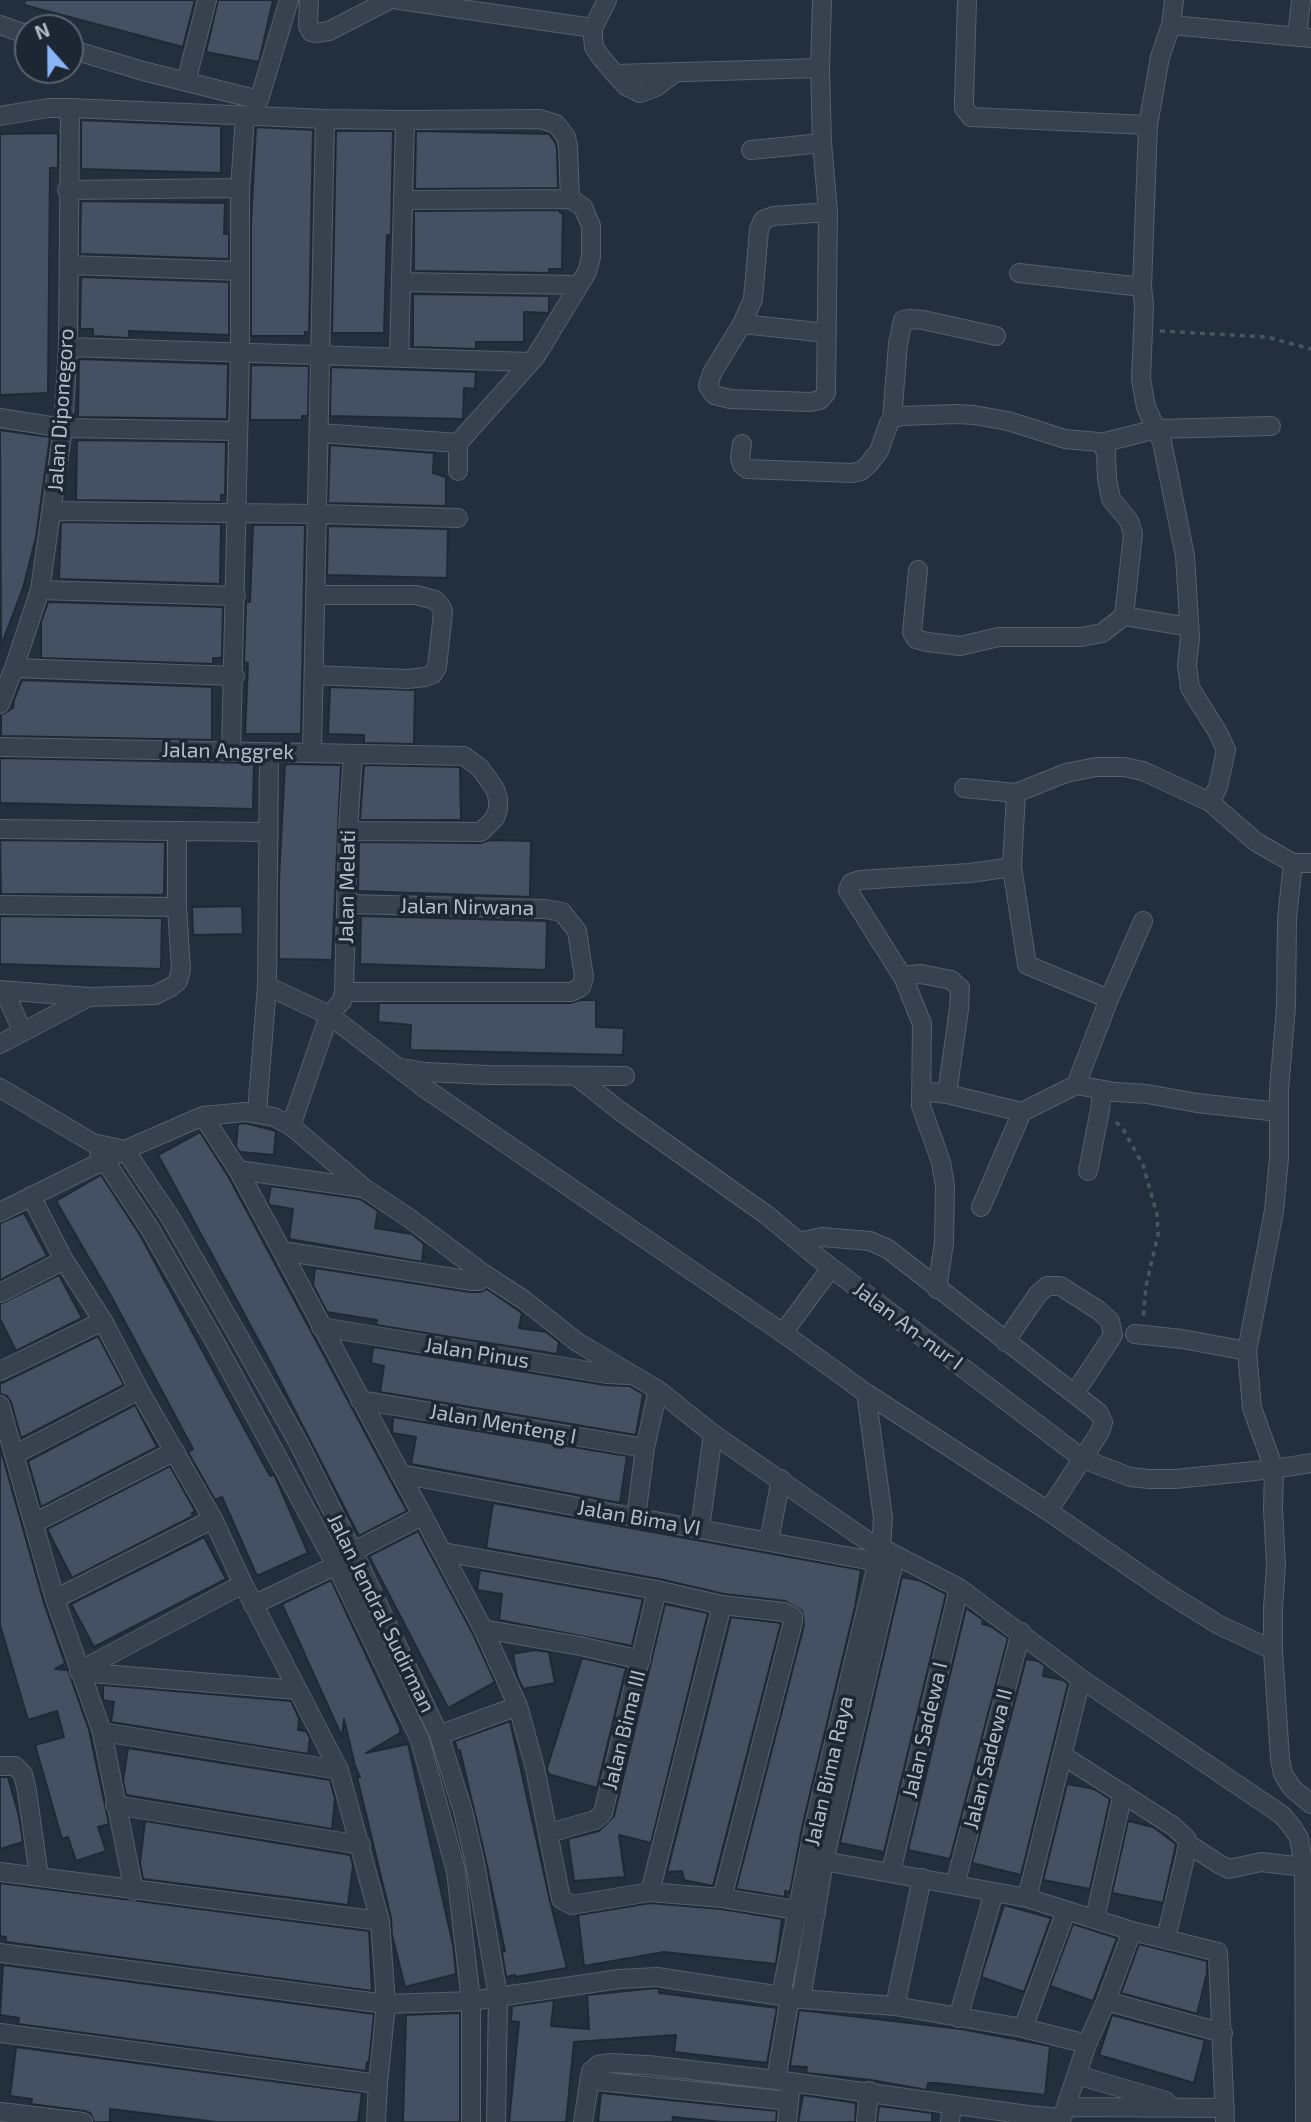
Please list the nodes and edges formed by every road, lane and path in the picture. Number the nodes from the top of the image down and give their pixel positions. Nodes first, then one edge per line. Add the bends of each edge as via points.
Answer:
1 (207, 0) edge
2 (289, 0) edge
3 (309, 0) edge
4 (389, 0) edge
5 (399, 0) edge
6 (607, 0) edge
7 (822, 0) edge
8 (967, 0) edge
9 (1174, 0) edge
10 (1301, 0) edge
11 (1171, 25) junction
12 (593, 28) junction
13 (1304, 38) edge
14 (84, 53) edge
15 (820, 68) junction
16 (186, 82) junction
17 (69, 108) junction
18 (0, 116) edge
19 (245, 116) junction
20 (325, 118) junction
21 (405, 120) junction
22 (1148, 125) junction
23 (821, 143) junction
24 (751, 150) dead end
25 (240, 188) junction
26 (67, 190) junction
27 (403, 200) junction
28 (570, 200) junction
29 (828, 212) junction
30 (69, 265) junction
31 (240, 271) junction
32 (1019, 272) dead end
33 (401, 282) junction
34 (578, 285) junction
35 (1142, 287) junction
36 (742, 324) junction
37 (1144, 329) junction
38 (827, 333) junction
39 (996, 337) dead end
40 (68, 347) junction
41 (1311, 349) edge
42 (240, 354) junction
43 (320, 356) junction
44 (399, 358) junction
45 (530, 362) junction
46 (0, 418) edge
47 (892, 419) junction
48 (1271, 426) dead end
49 (63, 428) junction
50 (1157, 429) junction
51 (237, 431) junction
52 (320, 433) junction
53 (458, 443) junction
54 (1101, 443) junction
55 (742, 444) dead end
56 (458, 471) dead end
57 (53, 511) junction
58 (236, 513) junction
59 (318, 514) junction
60 (458, 518) dead end
61 (918, 570) dead end
62 (40, 590) junction
63 (316, 595) junction
64 (236, 596) junction
65 (1124, 616) junction
66 (1189, 627) junction
67 (14, 668) junction
68 (314, 675) junction
69 (235, 676) junction
70 (0, 704) edge
71 (0, 747) edge
72 (232, 752) junction
73 (269, 752) junction
74 (312, 752) junction
75 (353, 754) junction
76 (964, 788) dead end
77 (1016, 793) junction
78 (1210, 802) junction
79 (0, 829) edge
80 (348, 831) junction
81 (177, 832) junction
82 (269, 832) junction
83 (1302, 863) edge
84 (1012, 867) junction
85 (347, 904) junction
86 (0, 905) edge
87 (177, 907) junction
88 (1143, 921) dead end
89 (904, 979) junction
90 (267, 986) junction
91 (2, 991) edge
92 (344, 992) junction
93 (89, 997) junction
94 (1109, 999) junction
95 (329, 1015) junction
96 (22, 1031) junction
97 (0, 1044) edge
98 (398, 1068) junction
99 (625, 1076) dead end
100 (578, 1077) junction
101 (1076, 1085) junction
102 (0, 1088) edge
103 (1102, 1090) junction
104 (921, 1091) junction
105 (947, 1094) junction
106 (1100, 1110) junction
107 (257, 1112) junction
108 (1022, 1112) junction
109 (1279, 1112) junction
110 (203, 1116) junction
111 (291, 1126) junction
112 (93, 1143) junction
113 (125, 1150) junction
114 (104, 1160) junction
115 (238, 1170) junction
116 (1088, 1171) dead end
117 (364, 1188) junction
118 (31, 1196) junction
119 (981, 1207) dead end
120 (0, 1212) edge
121 (799, 1242) junction
122 (282, 1251) junction
123 (64, 1260) junction
124 (831, 1268) junction
125 (484, 1274) junction
126 (937, 1289) junction
127 (0, 1293) edge
128 (103, 1321) junction
129 (321, 1327) junction
130 (783, 1333) junction
131 (1135, 1334) joint
132 (1005, 1342) junction
133 (1247, 1351) junction
134 (0, 1371) edge
135 (633, 1375) junction
136 (139, 1390) junction
137 (658, 1390) junction
138 (866, 1393) junction
139 (1075, 1393) junction
140 (360, 1400) junction
141 (0, 1405) edge
142 (713, 1434) junction
143 (298, 1442) junction
144 (645, 1448) junction
145 (174, 1451) junction
146 (16, 1454) junction
147 (275, 1455) junction
148 (1083, 1459) junction
149 (1311, 1463) edge
150 (1274, 1469) junction
151 (400, 1474) junction
152 (782, 1479) junction
153 (1048, 1511) junction
154 (422, 1516) junction
155 (636, 1517) junction
156 (213, 1519) junction
157 (34, 1523) junction
158 (700, 1528) junction
159 (769, 1541) junction
160 (443, 1552) junction
161 (353, 1554) junction
162 (885, 1555) junction
163 (336, 1565) junction
164 (243, 1584) junction
165 (959, 1588) junction
166 (657, 1590) junction
167 (55, 1599) junction
168 (253, 1605) junction
169 (722, 1605) junction
170 (483, 1629) junction
171 (1021, 1632) junction
172 (1273, 1650) junction
173 (641, 1660) junction
174 (79, 1672) junction
175 (1081, 1679) junction
176 (297, 1690) junction
177 (518, 1706) junction
178 (102, 1732) junction
179 (439, 1735) junction
180 (1062, 1755) junction
181 (0, 1766) edge
182 (339, 1770) junction
183 (1123, 1793) junction
184 (1311, 1804) edge
185 (116, 1805) junction
186 (549, 1833) junction
187 (1188, 1843) junction
188 (361, 1845) junction
189 (824, 1861) junction
190 (1304, 1867) junction
191 (0, 1872) edge
192 (891, 1872) junction
193 (39, 1877) junction
194 (922, 1878) junction
195 (955, 1885) junction
196 (134, 1891) junction
197 (650, 1892) junction
198 (994, 1892) junction
199 (722, 1898) junction
200 (1027, 1898) junction
201 (808, 1911) junction
202 (1066, 1911) junction
203 (1308, 1912) edge
204 (1095, 1919) junction
205 (380, 1921) junction
206 (1132, 1931) junction
207 (1166, 1938) junction
208 (0, 1954) edge
209 (498, 1996) junction
210 (791, 1997) junction
211 (471, 2001) junction
212 (1106, 2001) junction
213 (386, 2004) junction
214 (895, 2006) junction
215 (958, 2018) junction
216 (1023, 2028) junction
217 (0, 2033) edge
218 (1223, 2033) junction
219 (1087, 2044) junction
220 (1308, 2074) edge
221 (1077, 2075) junction
222 (589, 2080) junction
223 (783, 2081) junction
224 (378, 2084) junction
225 (869, 2091) junction
226 (789, 2101) junction
227 (1066, 2107) junction
228 (1186, 2107) junction
229 (0, 2110) edge
230 (951, 2113) edge
231 (1225, 2115) edge
232 (1028, 2119) edge
233 (3, 2122) edge
234 (83, 2122) edge
235 (376, 2122) edge
236 (471, 2122) edge
237 (496, 2122) edge
238 (583, 2122) edge
239 (788, 2122) edge
240 (866, 2122) edge
241 (1305, 2122) edge

1 - 16 street
2 - 16 street via 258,100
3 - 4 street via 307,23 313,33 329,31
5 - 12 street
6 - 12 street
7 - 15 street
8 - 22 street via 964,108 971,117
9 - 11 street
10 - 13 street
11 - 13 street
11 - 22 street via 1160,57
12 - 15 street via 594,47 632,90 645,92 676,72
14 - 16 street
15 - 23 street
17 - 18 street
17 - 19 street
17 - 26 street, Jalan Diponegoro
19 - 20 street
19 - 25 street
20 - 21 street
20 - 43 street
21 - 27 street
21 - 28 street via 540,119 556,124 568,147
22 - 35 street
23 - 24 street
23 - 29 street
25 - 26 street
25 - 31 street
26 - 30 street, Jalan Diponegoro
27 - 28 street
27 - 33 street
28 - 34 street via 583,207 591,226 589,264
29 - 36 street via 763,220 753,299
29 - 38 street
30 - 31 street
30 - 40 street, Jalan Diponegoro
31 - 42 street
32 - 35 street
33 - 34 street
33 - 44 street
34 - 45 street
35 - 37 street
36 - 38 street
36 - 38 street via 709,382 711,393 721,397 820,400 827,385
37 - 41 path via 1267,337
37 - 50 street via 1143,393
39 - 47 street via 923,320 903,320
40 - 42 street
40 - 49 street, Jalan Diponegoro
42 - 43 street
42 - 51 street
43 - 44 street
43 - 52 street
44 - 45 street
45 - 53 street
46 - 49 street
47 - 54 street via 974,415
47 - 55 street via 875,455 856,472 747,469 740,458
48 - 50 street
49 - 51 street
49 - 57 street, Jalan Diponegoro
50 - 54 street
50 - 66 street via 1181,530
51 - 58 street
52 - 53 street
52 - 59 street
53 - 56 street
54 - 65 street via 1111,499 1133,534
57 - 58 street
57 - 62 street, Jalan Diponegoro
58 - 59 street
58 - 64 street
59 - 60 street
59 - 63 street
61 - 65 street via 913,635 927,642 960,646 999,637 1081,637 1102,633
62 - 64 street
62 - 67 street, Jalan Diponegoro
63 - 68 street
63 - 68 street via 416,595 439,604 443,613 433,674 407,679
64 - 69 street
65 - 66 street
66 - 78 street via 1190,688 1226,750
67 - 69 street
67 - 70 street, Jalan Diponegoro
68 - 74 street
69 - 72 street
71 - 72 street, Jalan Anggrek
72 - 73 street, Jalan Anggrek
73 - 74 street, Jalan Anggrek
73 - 82 street
74 - 75 street, Jalan Anggrek
75 - 80 street, Jalan Melati
75 - 80 street, Jalan Anggrek via 471,759 495,789 498,809 490,825 472,834
76 - 77 street
77 - 78 street via 1066,773 1124,767
77 - 84 street
78 - 83 street via 1256,842
79 - 81 street
80 - 85 street, Jalan Melati
81 - 82 street
81 - 87 street
82 - 90 street
83 - 109 street via 1287,918
84 - 89 street via 860,880 848,886
84 - 94 street via 1027,965
85 - 92 street, Jalan Melati
85 - 92 street, Jalan Nirwana via 552,910 567,916 577,931 584,978 581,987 571,992
86 - 87 street
87 - 93 street via 178,981 155,995
88 - 94 street
89 - 104 street via 923,1029
89 - 105 street via 921,974 951,980 960,988
90 - 95 street
90 - 107 street
91 - 93 street
91 - 96 street
92 - 95 street
93 - 96 street
94 - 101 street
95 - 98 street
95 - 111 street
96 - 97 street
98 - 100 street
98 - 130 street
99 - 100 street
100 - 121 street, Jalan An-nur I
101 - 103 street
101 - 108 street
102 - 112 street
103 - 106 street
103 - 109 street
104 - 105 street
104 - 126 street via 921,1106 945,1186
105 - 108 street
106 - 116 street
106 - 131 path via 1123,1129 1138,1155 1157,1213 1158,1236 1144,1317
107 - 110 street
107 - 111 street
108 - 119 street
109 - 133 street via 1274,1211
110 - 113 street
110 - 115 street
111 - 117 street
112 - 113 street
112 - 114 street, Jalan Jendral Sudirman
113 - 114 street
113 - 143 street, Jalan Jendral Sudirman via 170,1217
114 - 118 street
114 - 147 street, Jalan Jendral Sudirman via 150,1229
115 - 117 street
115 - 122 street
117 - 125 street
118 - 120 street
118 - 123 street
121 - 124 street, Jalan An-nur I
121 - 126 street via 822,1237 880,1244
122 - 125 street via 472,1281 480,1281
122 - 129 street
123 - 127 street
123 - 128 street
124 - 130 street
124 - 148 street, Jalan An-nur I
125 - 135 street via 578,1342
126 - 132 street
128 - 134 street
128 - 136 street
129 - 135 street, Jalan Pinus
129 - 140 street
130 - 138 street
131 - 133 street
132 - 139 street
132 - 139 street via 1046,1286 1060,1286 1098,1310 1110,1321 1113,1335
133 - 150 street via 1252,1408
135 - 137 street
136 - 145 street
136 - 146 street
137 - 142 street
137 - 144 street
138 - 153 street
138 - 162 street
139 - 148 street via 1104,1422
140 - 144 street, Jalan Menteng I
140 - 151 street
141 - 146 street
142 - 152 street
142 - 158 street
143 - 147 street
143 - 161 street, Jalan Jendral Sudirman
144 - 155 street
145 - 156 street
145 - 157 street
146 - 157 street
147 - 163 street, Jalan Jendral Sudirman
148 - 150 street, Jalan An-nur I via 1130,1477 1149,1479
148 - 153 street
149 - 150 street, Jalan An-nur I
150 - 172 street
151 - 154 street
151 - 155 street, Jalan Bima VI
152 - 159 street
152 - 162 street
153 - 172 street via 1188,1607
154 - 160 street
154 - 161 street
155 - 158 street, Jalan Bima VI
156 - 164 street
156 - 167 street
157 - 167 street
158 - 159 street, Jalan Bima VI
159 - 162 street, Jalan Bima VI
160 - 166 street
160 - 170 street
161 - 163 street
161 - 179 street, Jalan Jendral Sudirman
162 - 165 street
162 - 189 street, Jalan Bima Raya
162 - 201 street, Jalan Bima Raya via 814,1826
163 - 168 street
163 - 211 street, Jalan Jendral Sudirman via 420,1741 456,1871
164 - 168 street
164 - 174 street
165 - 171 street
165 - 192 street, Jalan Sadewa I
166 - 169 street
166 - 173 street, Jalan Bima III
167 - 174 street
168 - 176 street
169 - 197 street
169 - 199 street via 784,1612 794,1619
170 - 173 street
170 - 177 street
171 - 175 street
171 - 195 street, Jalan Sadewa II
172 - 184 street via 1283,1774
173 - 186 street, Jalan Bima III via 603,1814
174 - 176 street
174 - 178 street
175 - 180 street
175 - 190 street via 1282,1815 1299,1838
176 - 182 street
177 - 179 street
177 - 186 street
178 - 182 street
178 - 185 street
179 - 209 street, Jalan Jendral Sudirman via 475,1863
180 - 183 street
180 - 200 street
181 - 193 street via 15,1766 23,1774
182 - 188 street
183 - 187 street via 1178,1830
183 - 204 street
185 - 188 street
185 - 196 street
186 - 197 street via 564,1902 572,1905
187 - 190 street via 1229,1869 1261,1861
187 - 207 street
188 - 205 street
189 - 192 street
189 - 201 street, Jalan Bima Raya
190 - 203 street
191 - 193 street
192 - 194 street
193 - 196 street
194 - 195 street
194 - 214 street
195 - 198 street
196 - 205 street
197 - 199 street
198 - 200 street
198 - 215 street
199 - 201 street
200 - 202 street
201 - 210 street, Jalan Bima Raya
202 - 204 street
202 - 216 street
203 - 220 street
204 - 206 street
205 - 213 street
206 - 207 street
206 - 212 street
207 - 218 street via 1218,1952
208 - 213 street
209 - 210 street via 638,1977
209 - 211 street
209 - 237 street, Jalan Jendral Sudirman
210 - 214 street
210 - 223 street, Jalan Bima Raya
211 - 213 street
211 - 236 street, Jalan Jendral Sudirman
212 - 218 street
212 - 219 street
213 - 224 street
214 - 215 street
215 - 216 street
216 - 219 street
217 - 224 street
218 - 231 street
219 - 221 street
220 - 241 street
221 - 227 street
221 - 228 street
222 - 223 street via 598,2065 611,2063
222 - 226 street
222 - 238 street
223 - 225 street
223 - 226 street, Jalan Bima Raya
224 - 235 street
225 - 230 street
225 - 240 street
226 - 239 street, Jalan Bima Raya
227 - 228 street
227 - 232 street via 1062,2118
228 - 231 street
229 - 233 street
229 - 234 street
230 - 232 street

